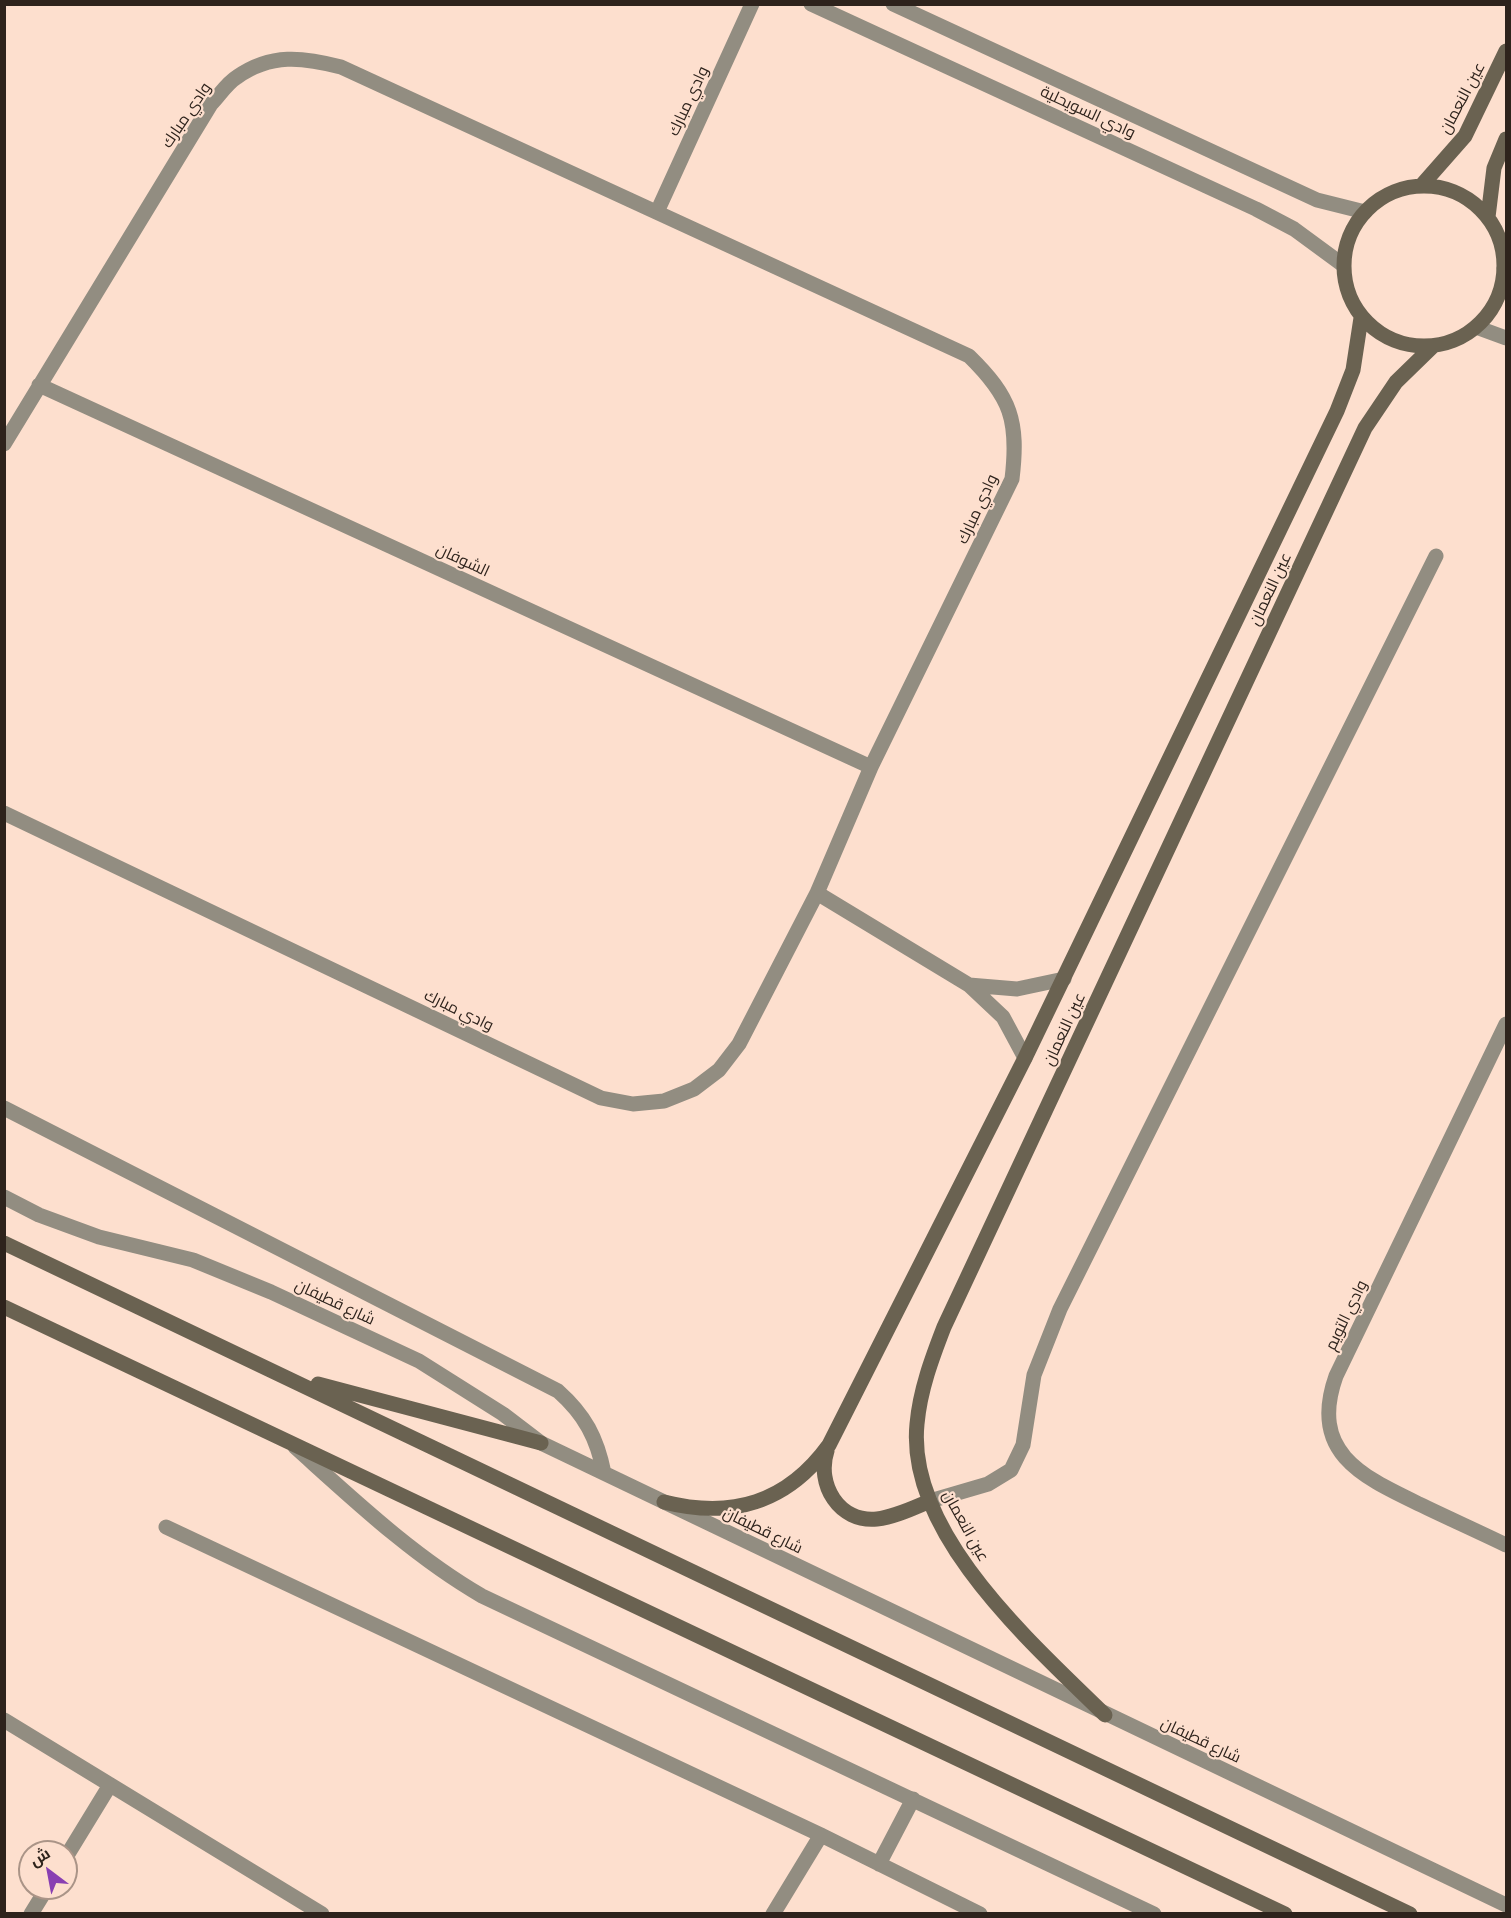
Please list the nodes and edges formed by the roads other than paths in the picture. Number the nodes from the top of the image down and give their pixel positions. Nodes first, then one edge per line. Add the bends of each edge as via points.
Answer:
1 (752, 4) edge
2 (811, 4) edge
3 (893, 4) edge
4 (1506, 51) edge
5 (1506, 139) edge
6 (1421, 186) junction
7 (657, 212) junction
8 (1365, 212) junction
9 (1488, 217) junction
10 (1343, 265) junction
11 (1505, 269) edge
12 (1361, 318) junction
13 (1476, 327) junction
14 (1506, 338) edge
15 (1433, 346) junction
16 (39, 386) junction
17 (4, 444) edge
18 (1436, 556) dead end
19 (871, 767) junction
20 (4, 813) edge
21 (817, 893) junction
22 (1064, 979) junction
23 (969, 985) junction
24 (1506, 1024) edge
25 (1025, 1058) junction
26 (4, 1108) edge
27 (4, 1197) edge
28 (4, 1243) edge
29 (4, 1307) edge
30 (283, 1374) junction
31 (541, 1443) junction
32 (293, 1445) junction
33 (829, 1445) junction
34 (604, 1473) junction
35 (930, 1501) junction
36 (664, 1502) junction
37 (166, 1527) dead end
38 (1506, 1545) edge
39 (1105, 1714) junction
40 (4, 1720) edge
41 (110, 1785) junction
42 (913, 1799) junction
43 (821, 1835) junction
44 (76, 1840) edge
45 (879, 1864) junction
46 (40, 1900) edge
47 (1506, 1905) edge
48 (31, 1914) edge
49 (322, 1914) edge
50 (773, 1914) edge
51 (980, 1914) edge
52 (1154, 1914) edge
53 (1285, 1914) edge
54 (1410, 1914) edge

1 - 7 street, وادي مبارك
2 - 10 street, وادي السويحلية via 1256,209 1293,229
3 - 8 street, وادي السويحلية via 1317,200
4 - 6 street, عين النعمان via 1465,136
5 - 9 street via 1494,168
6 - 8 street via 1381,198
6 - 9 street via 1451,190 1472,201
7 - 16 street, وادي مبارك via 341,67 306,58 269,61 236,77 211,104
7 - 19 street, وادي مبارك via 969,356 994,380 1010,411 1016,445 1011,479
8 - 10 street via 1345,246
9 - 11 street via 1497,232
10 - 12 street via 1344,284
11 - 13 street via 1497,300
12 - 15 street via 1381,335 1407,345
12 - 22 street, عين النعمان via 1353,370 1337,411
13 - 14 street
13 - 15 street via 1456,340
15 - 35 street, عين النعمان via 1396,382 1365,428 944,1327 922,1392 916,1425 919,1463
16 - 17 street, وادي مبارك
16 - 19 street, الشوفان
18 - 35 street via 1050,1330 1034,1375 1018,1458 1000,1479
19 - 21 street, وادي مبارك
20 - 21 street, وادي مبارك via 601,1098 633,1104 664,1101 694,1089 719,1070 739,1044
21 - 23 street
22 - 23 street via 1017,989
22 - 25 street, عين النعمان
23 - 25 street via 1003,1017
24 - 38 street, وادي التويم via 1336,1376 1328,1412 1336,1446 1360,1473
25 - 33 street, عين النعمان
26 - 34 street via 558,1391 590,1427
27 - 31 street, شارع قطيفان via 39,1215 99,1237 193,1260 271,1292 419,1361
28 - 30 street
29 - 32 street
30 - 31 street
30 - 54 street
31 - 34 street, شارع قطيفان
32 - 42 street via 403,1542 467,1587
32 - 53 street
33 - 35 street via 823,1462 824,1480 842,1509 858,1517 875,1519
33 - 36 street, عين النعمان via 793,1483 744,1506 717,1510
34 - 36 street, شارع قطيفان
35 - 39 street, عين النعمان via 966,1566 986,1591
36 - 39 street, شارع قطيفان
37 - 43 street
39 - 47 street, شارع قطيفان
40 - 41 street
41 - 44 street
41 - 49 street
42 - 45 street
42 - 52 street
43 - 45 street
43 - 50 street
45 - 51 street
46 - 48 street

